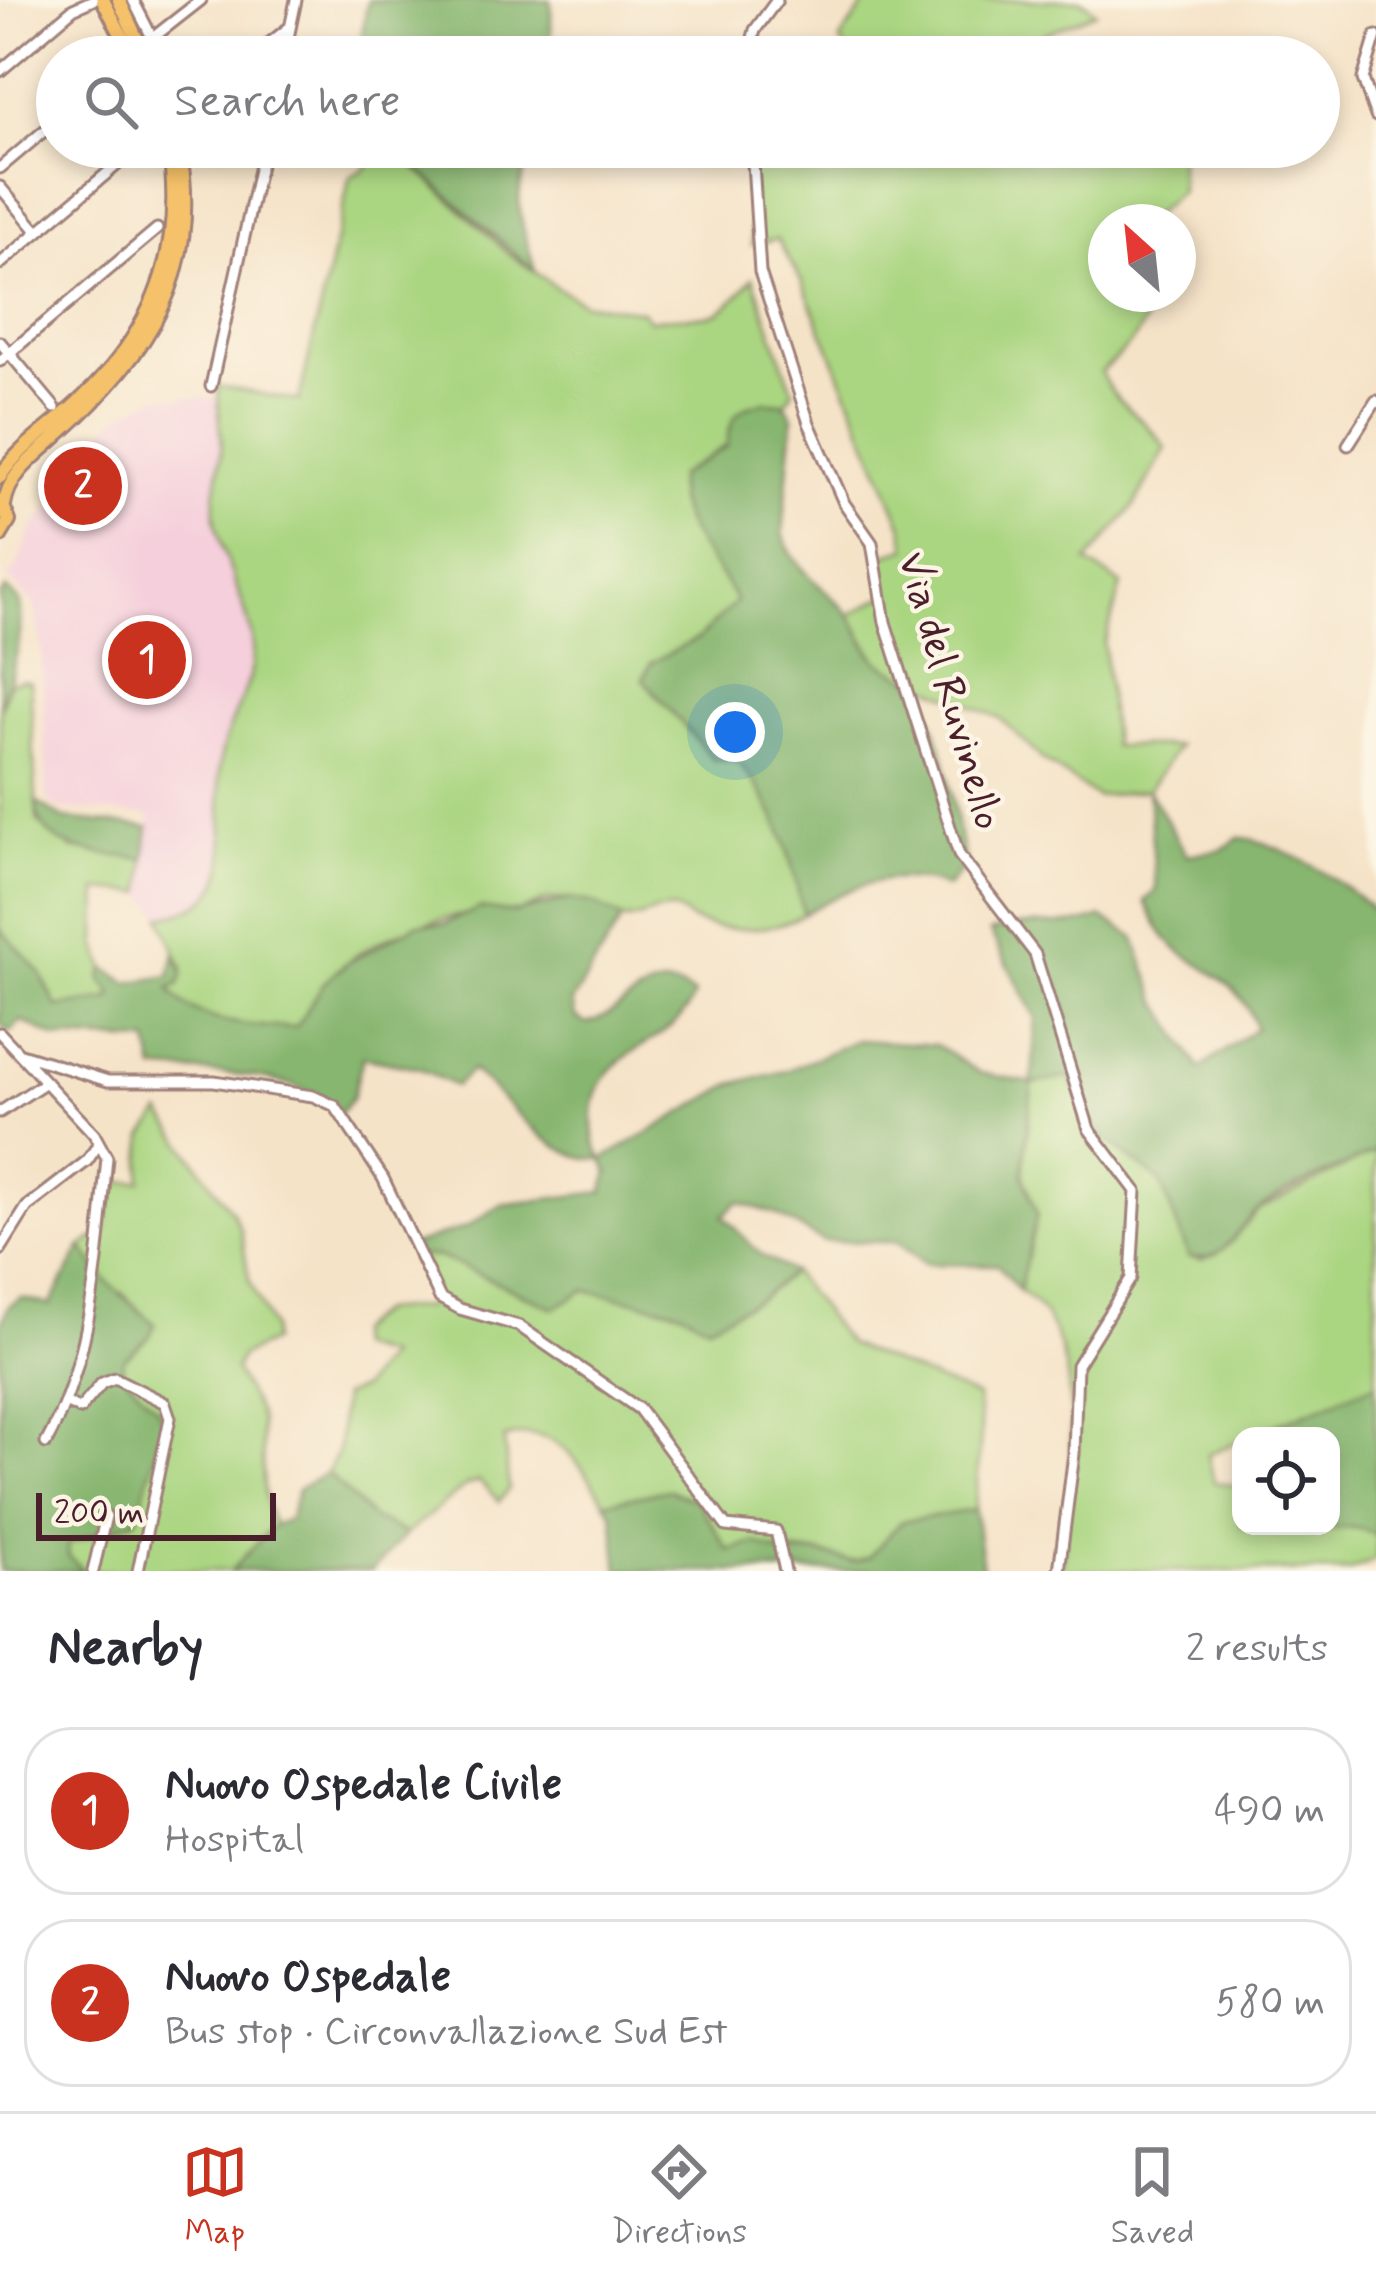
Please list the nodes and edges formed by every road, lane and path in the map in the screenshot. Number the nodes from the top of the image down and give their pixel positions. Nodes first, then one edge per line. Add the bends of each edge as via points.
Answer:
1 (93, 0) edge
2 (103, 0) edge
3 (119, 0) edge
4 (133, 0) edge
5 (202, 0) edge
6 (296, 0) edge
7 (777, 0) edge
8 (76, 5) edge
9 (291, 26) junction
10 (40, 36) edge
11 (132, 36) edge
12 (136, 36) edge
13 (140, 36) edge
14 (160, 36) edge
15 (278, 36) edge
16 (289, 36) edge
17 (753, 36) edge
18 (1376, 36) edge
19 (36, 39) edge
20 (0, 70) edge
21 (1376, 116) edge
22 (36, 137) edge
23 (0, 167) edge
24 (114, 168) edge
25 (171, 168) edge
26 (181, 168) edge
27 (259, 168) edge
28 (753, 168) edge
29 (0, 187) edge
30 (157, 229) dead end
31 (38, 232) junction
32 (0, 264) edge
33 (0, 342) edge
34 (5, 357) edge
35 (211, 386) dead end
36 (1376, 401) edge
37 (55, 408) dead end
38 (1348, 445) dead end
39 (0, 477) edge
40 (2, 502) edge
41 (0, 536) edge
42 (1, 1036) edge
43 (20, 1054) junction
44 (46, 1082) junction
45 (0, 1112) edge
46 (98, 1145) junction
47 (0, 1250) edge
48 (68, 1403) junction
49 (46, 1443) dead end
50 (106, 1516) dead end
51 (94, 1571) edge
52 (138, 1571) edge
53 (785, 1571) edge
54 (1059, 1571) edge

1 - 8 street
2 - 11 main road
3 - 12 main road
4 - 13 street
5 - 14 street
6 - 9 street
7 - 17 street
8 - 10 street
9 - 15 street
9 - 16 street
18 - 21 street via 1363,79
19 - 20 street
22 - 23 street
24 - 31 street
25 - 39 main road via 175,227 147,318 100,383
26 - 40 main road via 185,228 156,322 108,390 13,477
27 - 35 street
28 - 54 street, Via del Ruvinello via 760,272 809,423 844,503 872,543 885,622 959,855 1035,954 1089,1130 1136,1191 1129,1286 1073,1381 1074,1454
29 - 31 street
30 - 34 street
31 - 32 street
33 - 34 street
34 - 37 street
36 - 38 street
40 - 41 main road via 9,521
42 - 43 street
43 - 44 street
43 - 53 street via 108,1081 214,1081 335,1106 383,1178 440,1298 519,1326 639,1409 726,1526 776,1531
44 - 45 street
44 - 46 street
46 - 47 street via 27,1207
46 - 48 street via 106,1158 92,1310
48 - 49 street
48 - 52 street via 80,1409 115,1378 165,1403 170,1418
50 - 51 street

